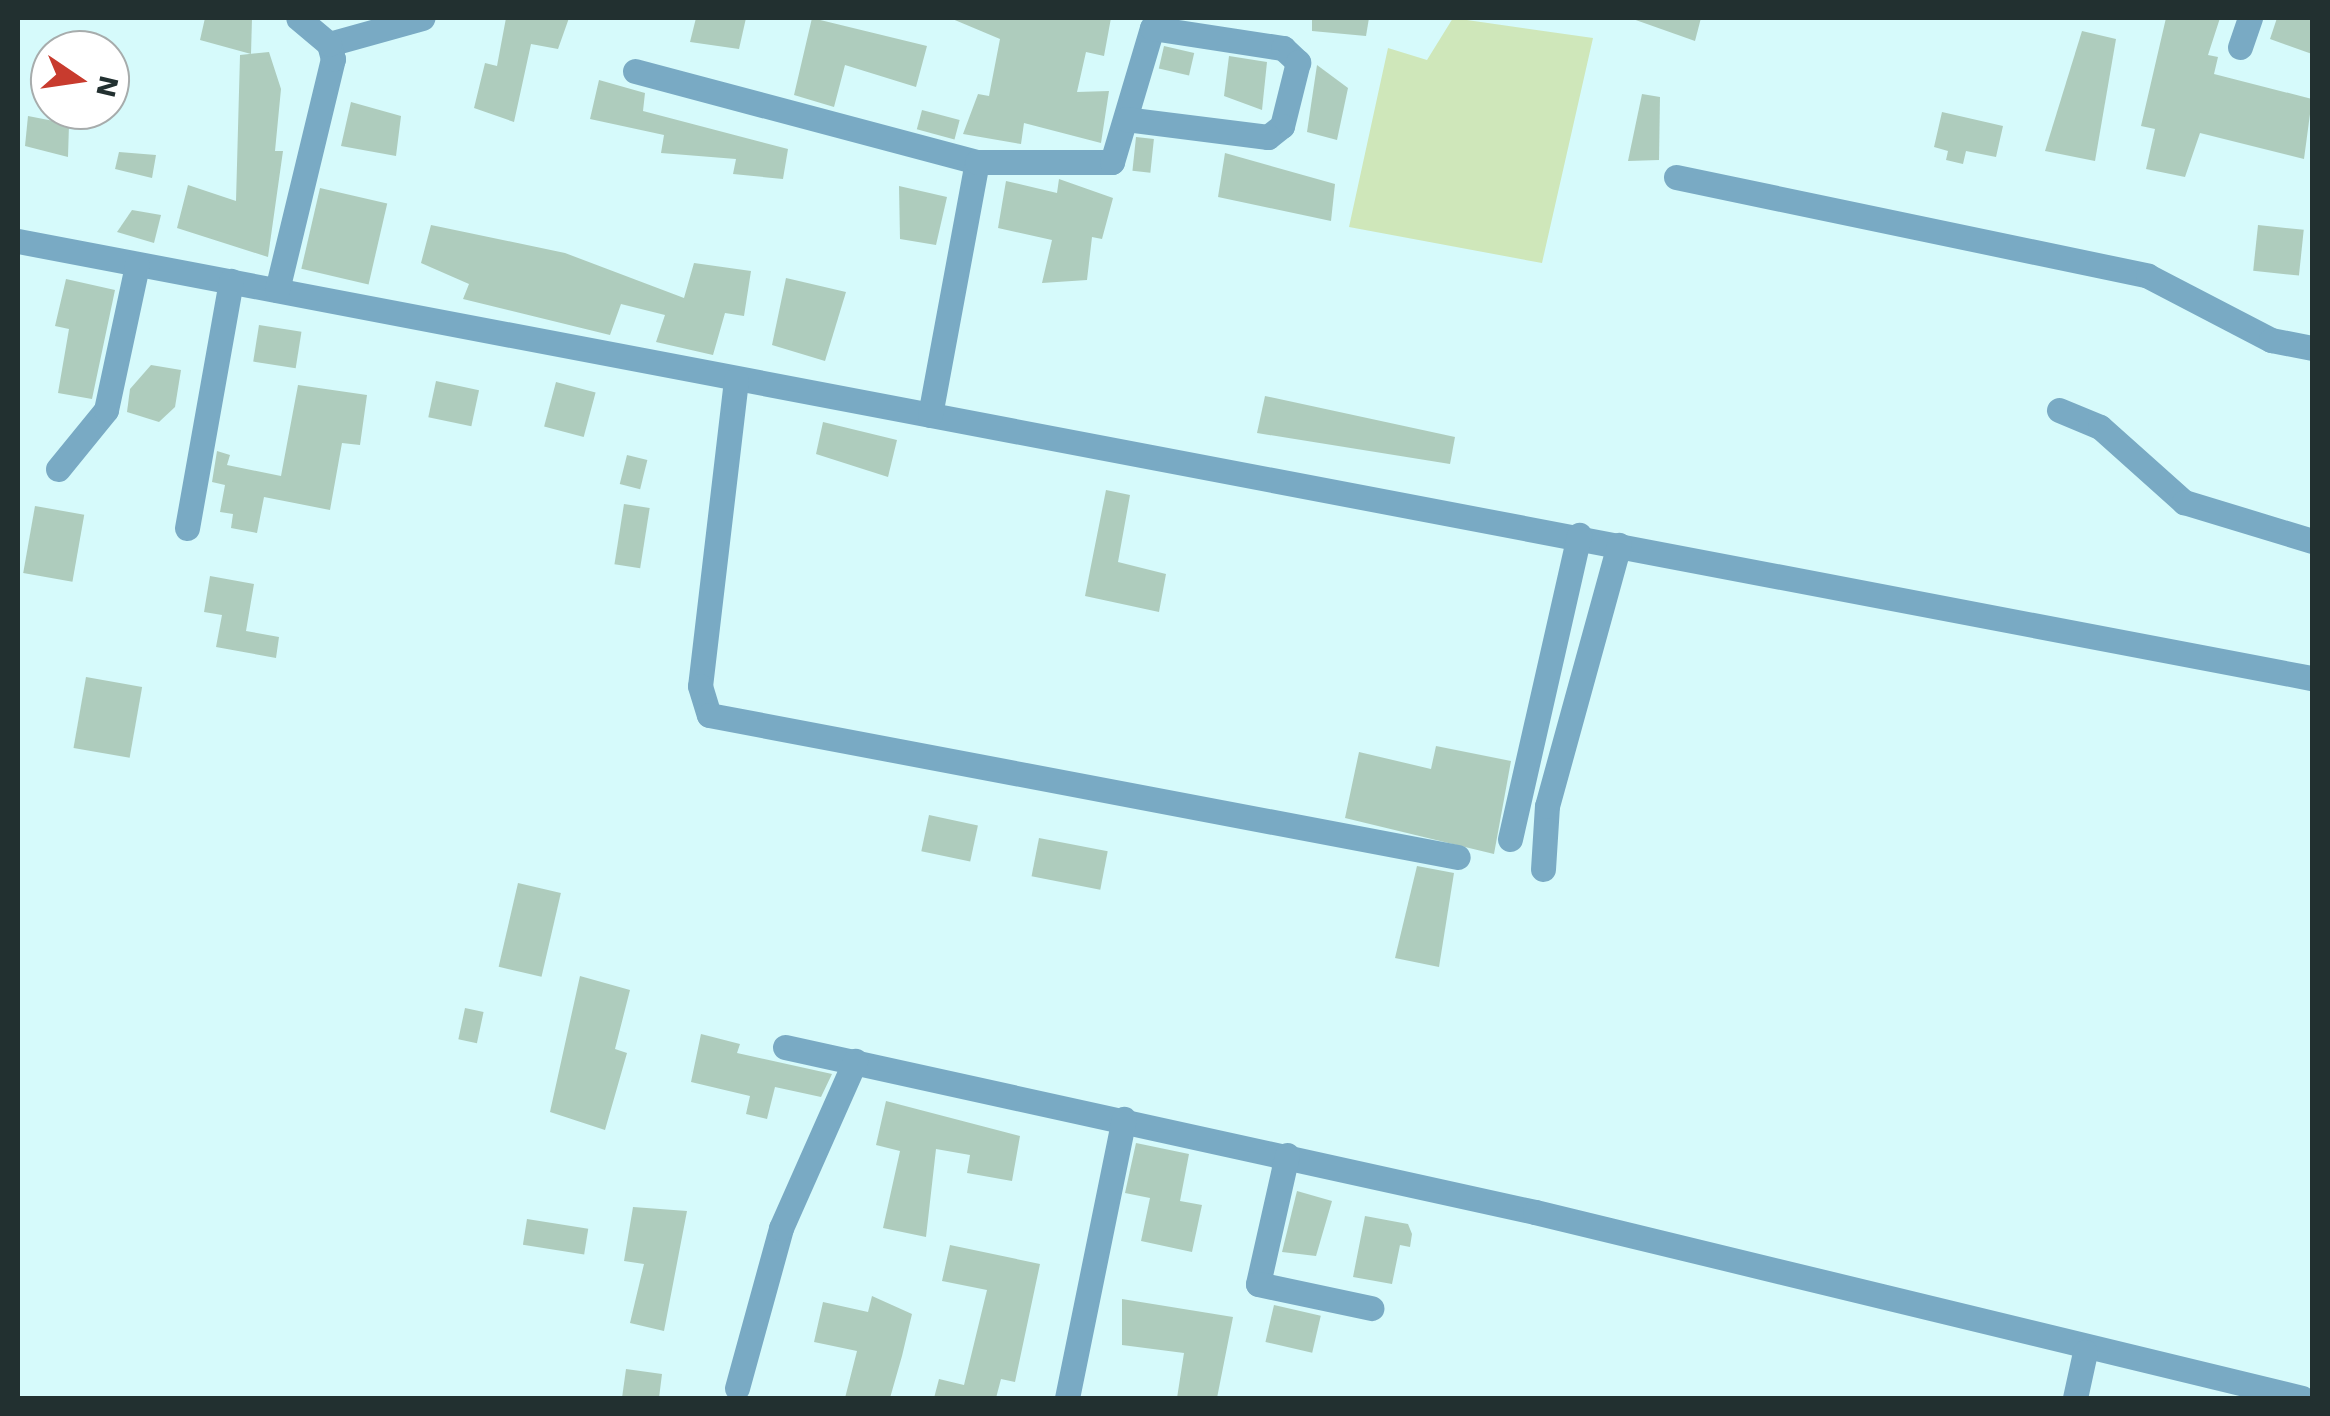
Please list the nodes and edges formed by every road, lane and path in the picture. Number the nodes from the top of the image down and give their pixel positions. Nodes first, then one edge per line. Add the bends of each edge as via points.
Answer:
1 (298, 18) edge
2 (422, 18) edge
3 (2250, 18) edge
4 (330, 44) junction
5 (2240, 47) dead end
6 (635, 71) dead end
7 (1126, 119) junction
8 (978, 162) junction
9 (1676, 177) dead end
10 (18, 240) edge
11 (137, 265) junction
12 (231, 281) junction
13 (276, 290) junction
14 (2312, 348) edge
15 (736, 380) junction
16 (2059, 410) dead end
17 (930, 415) junction
18 (58, 470) dead end
19 (187, 528) dead end
20 (1579, 536) junction
21 (2312, 541) edge
22 (1619, 545) junction
23 (2312, 678) edge
24 (1510, 840) dead end
25 (1458, 857) dead end
26 (1543, 869) dead end
27 (785, 1047) dead end
28 (855, 1061) junction
29 (1124, 1119) junction
30 (1287, 1156) junction
31 (1371, 1308) dead end
32 (2085, 1352) junction
33 (737, 1388) dead end
34 (1067, 1398) edge
35 (2075, 1398) edge
36 (2302, 1398) edge

1 - 4 street
2 - 4 street
3 - 5 street
4 - 13 street via 329,81
6 - 8 street
7 - 7 street via 1152,28 1284,48 1298,62 1282,126 1268,138
7 - 8 street via 1104,168
8 - 17 street
9 - 14 street via 2148,276 2271,340
10 - 11 street
11 - 12 street
11 - 18 street via 106,410
12 - 13 street
12 - 19 street
13 - 15 street
15 - 17 street
15 - 25 street via 700,686 709,715
16 - 21 street via 2100,427 2184,502
17 - 20 street
20 - 22 street
20 - 24 street
22 - 23 street
22 - 26 street via 1547,806
27 - 28 street
28 - 29 street
28 - 33 street via 780,1228
29 - 30 street
29 - 34 street
30 - 31 street via 1258,1284
30 - 32 street
32 - 35 street
32 - 36 street

